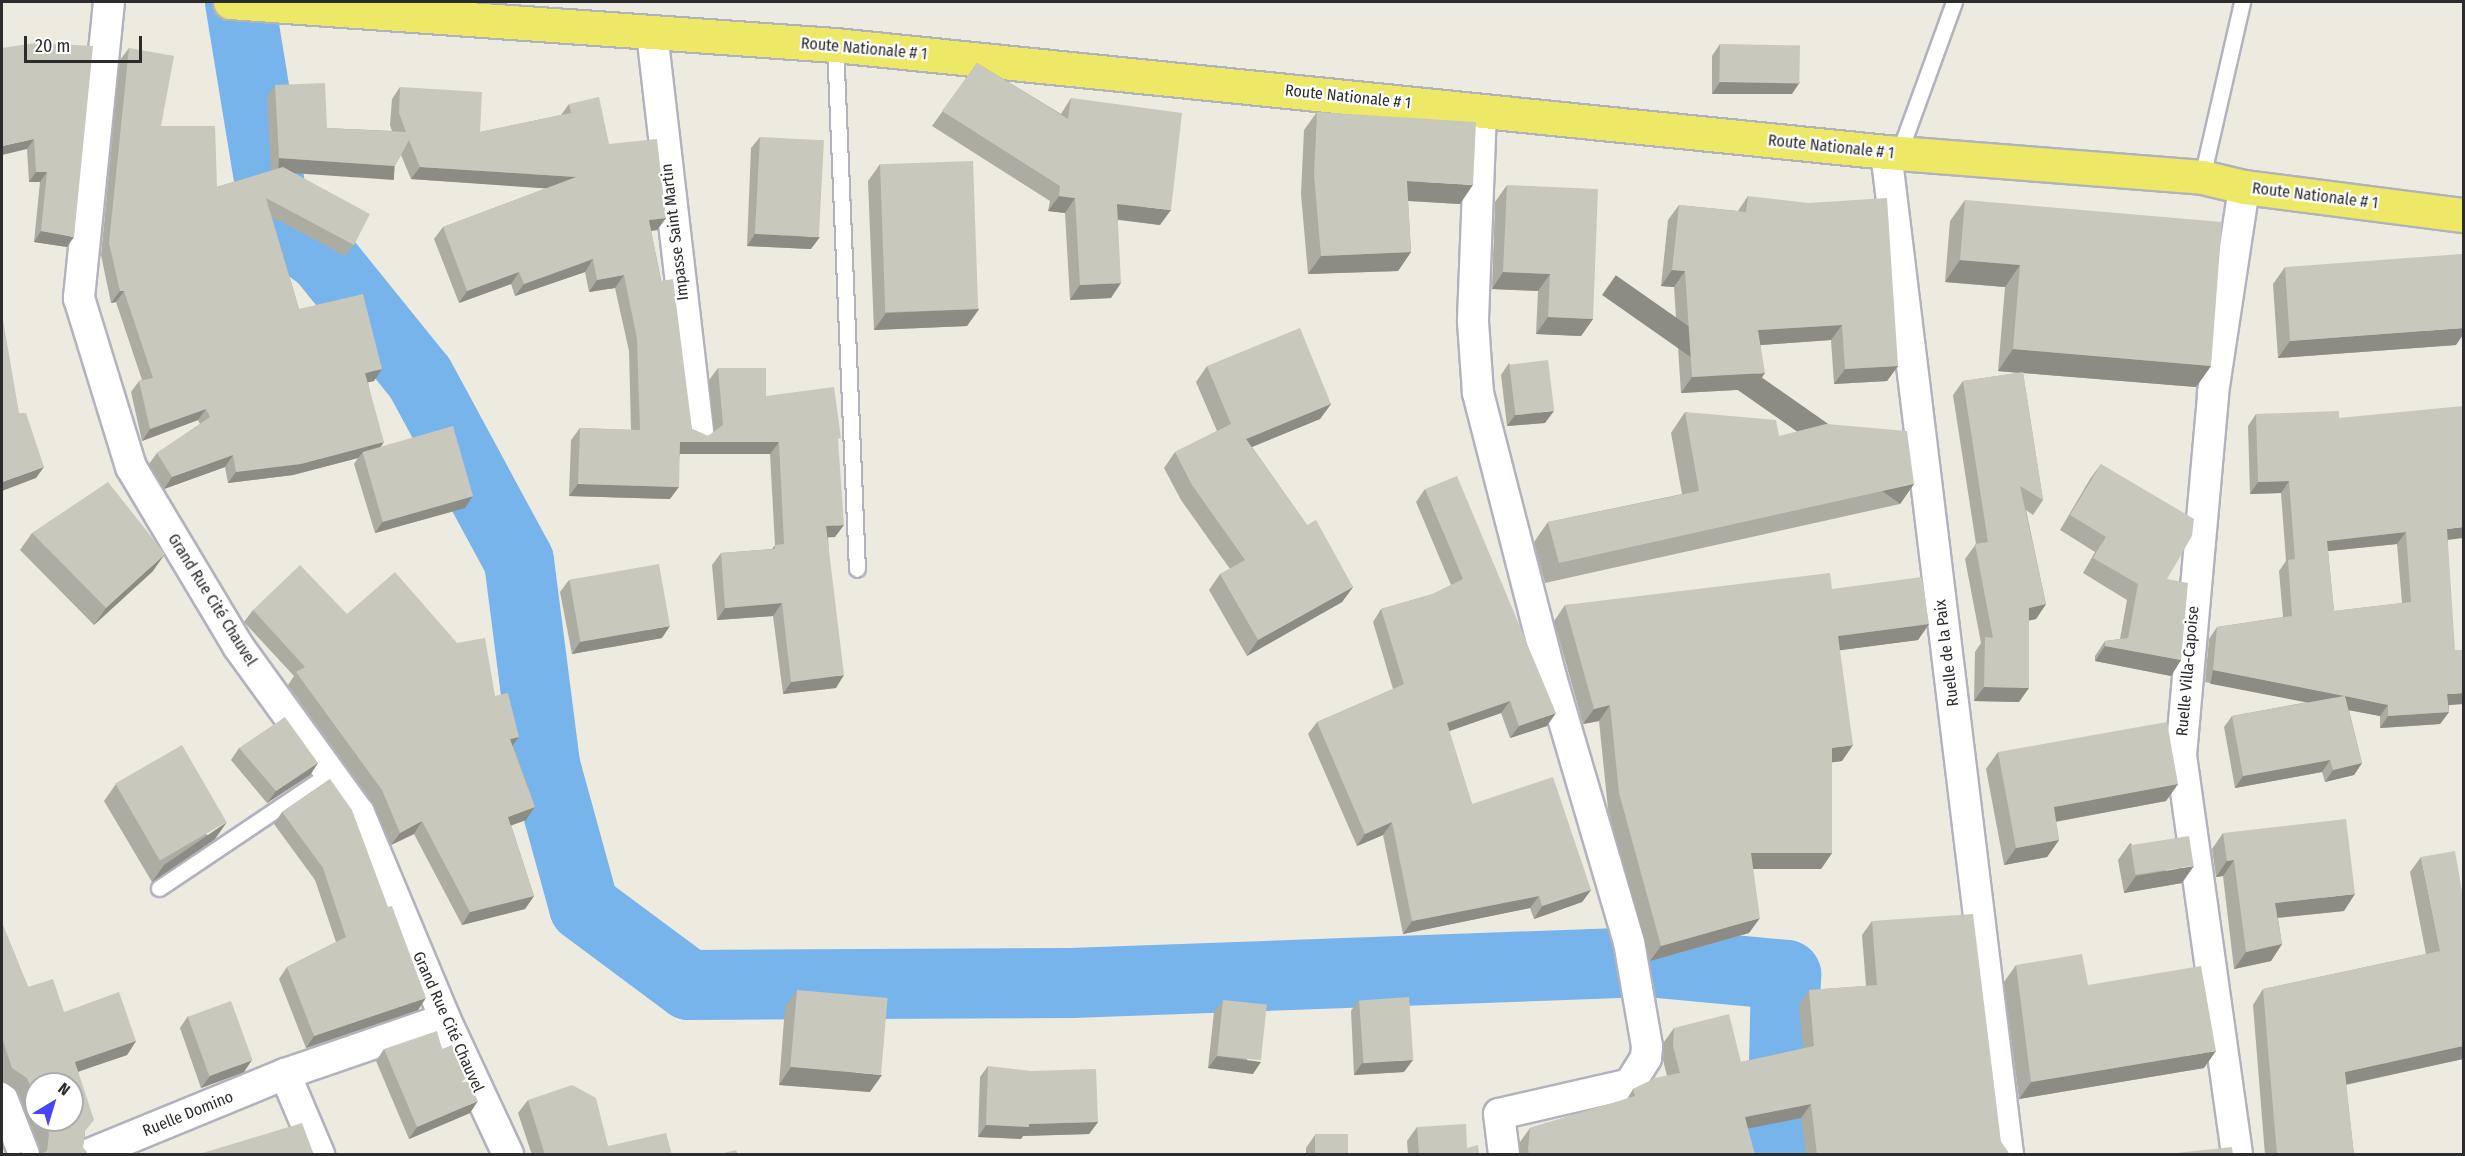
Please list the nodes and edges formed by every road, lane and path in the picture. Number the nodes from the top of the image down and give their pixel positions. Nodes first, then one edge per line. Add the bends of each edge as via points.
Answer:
1 (109, 2) edge
2 (230, 2) edge
3 (1954, 2) edge
4 (2242, 2) edge
5 (289, 3) edge
6 (652, 33) junction
7 (835, 45) junction
8 (1481, 111) junction
9 (1893, 153) junction
10 (2202, 177) junction
11 (2244, 187) junction
12 (2463, 215) edge
13 (698, 431) edge
14 (857, 568) dead end
15 (330, 773) junction
16 (159, 888) edge
17 (445, 1019) junction
18 (285, 1074) junction
19 (2, 1098) edge
20 (24, 1155) edge
21 (90, 1155) edge
22 (319, 1155) edge
23 (508, 1155) edge
24 (1504, 1155) edge
25 (2008, 1155) edge
26 (2237, 1155) edge

1 - 15 street, Grand Rue Cité Chauvel via 79,298 131,467 238,646
2 - 5 main road, Route Nationale # 1
3 - 9 lane
4 - 10 lane
5 - 6 main road, Route Nationale # 1
6 - 7 main road, Route Nationale # 1
6 - 13 street, Impasse Saint Martin
7 - 8 main road, Route Nationale # 1
7 - 14 lane
8 - 9 main road, Route Nationale # 1
8 - 24 street via 1473,322 1478,393 1551,677 1629,942 1646,1058 1630,1084 1499,1114
9 - 10 main road, Route Nationale # 1
9 - 25 street, Ruelle de la Paix
10 - 11 main road, Route Nationale # 1
11 - 12 main road, Route Nationale # 1
11 - 26 street, Ruelle Villa-Capoise via 2213,393 2181,755
15 - 16 lane
15 - 17 street, Grand Rue Cité Chauvel via 359,813
17 - 18 street, Ruelle Domino
17 - 23 street, Grand Rue Cité Chauvel
18 - 21 street, Ruelle Domino
18 - 22 street
19 - 20 street

